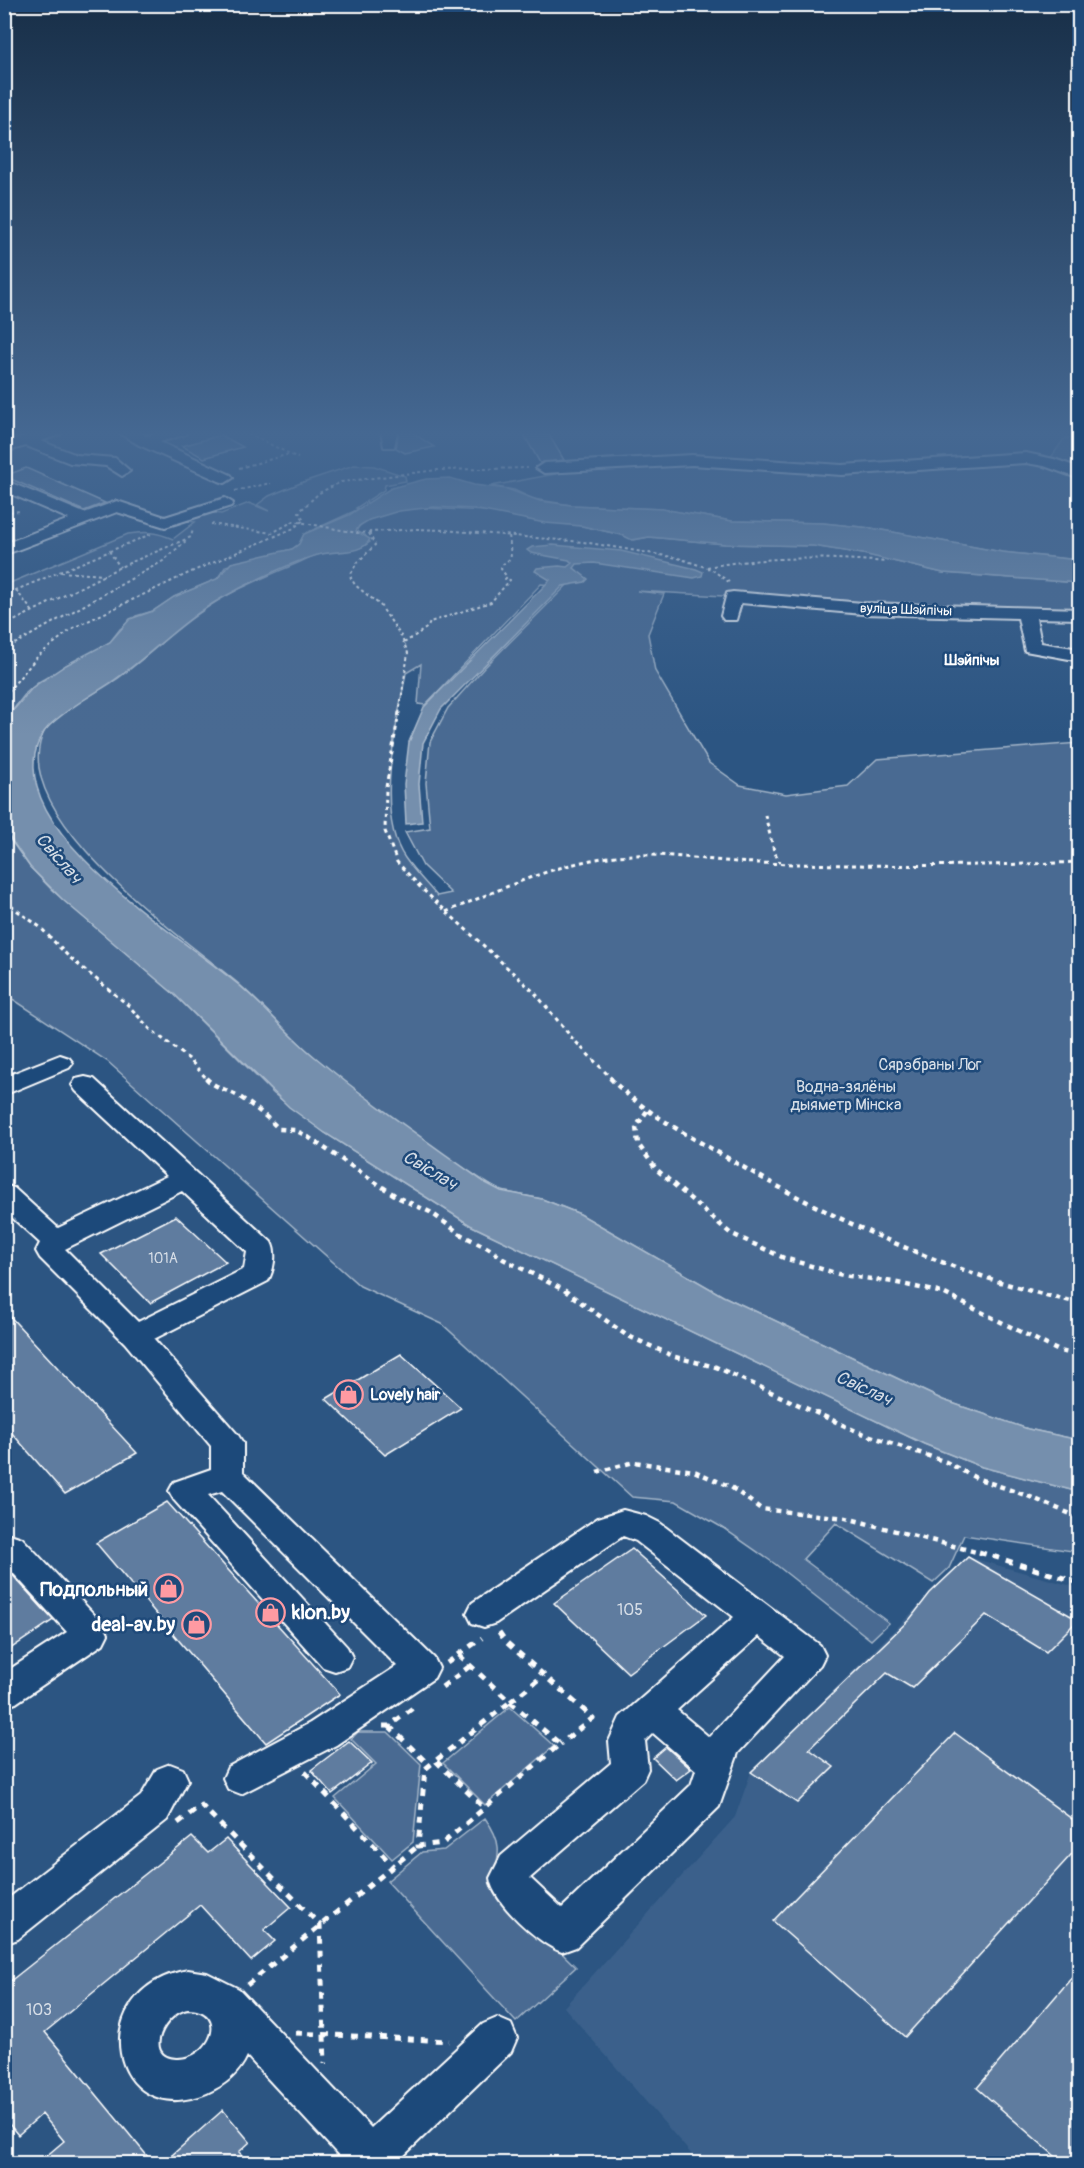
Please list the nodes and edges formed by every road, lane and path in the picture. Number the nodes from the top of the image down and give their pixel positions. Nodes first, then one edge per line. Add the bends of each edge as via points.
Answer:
1 (49, 532) edge
2 (167, 532) edge
3 (175, 532) edge
4 (176, 532) edge
5 (176, 532) edge
6 (284, 532) edge
7 (359, 532) edge
8 (378, 532) edge
9 (474, 532) edge
10 (369, 533) junction
11 (509, 534) junction
12 (166, 540) dead end
13 (4, 550) edge
14 (109, 551) junction
15 (886, 562) dead end
16 (120, 567) junction
17 (706, 567) junction
18 (58, 572) junction
19 (105, 575) junction
20 (16, 590) junction
21 (4, 595) edge
22 (733, 597) junction
23 (33, 612) junction
24 (1026, 612) junction
25 (1080, 614) edge
26 (730, 616) dead end
27 (4, 620) edge
28 (16, 620) junction
29 (4, 626) edge
30 (404, 643) junction
31 (4, 650) edge
32 (1080, 655) edge
33 (4, 696) edge
34 (765, 815) dead end
35 (1080, 862) edge
36 (780, 863) junction
37 (4, 902) edge
38 (446, 912) junction
39 (60, 1063) dead end
40 (85, 1085) dead end
41 (4, 1088) edge
42 (647, 1111) junction
43 (184, 1179) junction
44 (4, 1194) edge
45 (55, 1241) junction
46 (1080, 1303) edge
47 (135, 1336) junction
48 (1080, 1355) edge
49 (597, 1472) dead end
50 (226, 1476) junction
51 (1080, 1518) edge
52 (4, 1550) edge
53 (1080, 1583) edge
54 (484, 1613) dead end
55 (758, 1616) junction
56 (459, 1655) junction
57 (335, 1657) dead end
58 (440, 1668) dead end
59 (544, 1675) junction
60 (4, 1692) edge
61 (510, 1702) junction
62 (651, 1710) junction
63 (389, 1726) dead end
64 (560, 1744) junction
65 (436, 1761) junction
66 (311, 1762) dead end
67 (717, 1764) junction
68 (430, 1766) junction
69 (242, 1778) dead end
70 (170, 1780) dead end
71 (201, 1805) dead end
72 (484, 1809) junction
73 (418, 1846) junction
74 (393, 1866) junction
75 (321, 1925) junction
76 (4, 1926) edge
77 (238, 2017) junction
78 (324, 2035) junction
79 (494, 2041) joint
80 (327, 2111) junction
81 (367, 2161) edge

1 - 13 street
2 - 14 path via 151,534
3 - 16 path
4 - 12 path
5 - 31 path via 164,561
6 - 33 path via 73,628 38,656
7 - 10 path
8 - 10 path
9 - 11 path
10 - 30 path via 375,545 350,576 380,605
11 - 17 path via 662,555
11 - 30 path via 511,558 501,569 505,579 510,580 491,602 430,622
14 - 16 path
14 - 18 path
15 - 17 path via 805,558
16 - 19 path
17 - 22 path via 718,570 728,579
18 - 19 path
18 - 20 path
19 - 23 path
20 - 21 path
20 - 23 path
22 - 24 street, вуліца Шэйпічы via 887,609
22 - 26 street
23 - 28 path
24 - 25 street, вуліца Шэйпічы
24 - 32 street via 1032,646
27 - 28 path
28 - 29 path
30 - 38 path via 408,653 386,787 385,831 397,862
34 - 36 path
35 - 36 path via 952,867
36 - 38 path via 657,854 609,858 553,870
37 - 51 path via 40,927 150,1029 189,1059 213,1086 236,1095 279,1129 305,1135 399,1198 564,1290 626,1335 675,1357 716,1367 856,1431 946,1462 976,1478
38 - 42 path via 535,993 572,1038
39 - 41 street
40 - 43 street
42 - 46 path via 786,1193 842,1221 961,1270
42 - 48 path via 636,1127 638,1144 656,1169 730,1233 784,1258 842,1275 943,1293 1059,1351
43 - 45 street
43 - 47 street via 261,1249 258,1274
44 - 45 street
45 - 47 street via 50,1251
47 - 50 street via 227,1443
49 - 53 path via 634,1462 694,1471 731,1487 761,1509 846,1518 963,1547
50 - 57 street via 185,1491
50 - 69 street via 422,1668 323,1734
52 - 60 street via 10,1547 91,1634
54 - 55 street via 598,1534 622,1523 648,1532
55 - 62 street
55 - 67 street via 808,1655 723,1745
56 - 58 path
56 - 59 path via 497,1628 506,1642
56 - 61 path
59 - 61 path
59 - 64 path via 592,1718
61 - 64 path
61 - 65 path
62 - 67 street
62 - 67 street via 633,1728 627,1741 630,1769 514,1868 509,1878 510,1885 562,1934 706,1795
63 - 68 path
64 - 72 path
65 - 68 path
65 - 72 path
66 - 74 path via 302,1769
68 - 73 path via 425,1769
70 - 76 street via 154,1808
71 - 75 path
72 - 73 path via 443,1844
73 - 74 path
74 - 75 path
75 - 77 path
75 - 78 path
77 - 78 path
77 - 80 street
78 - 79 path
78 - 80 path
79 - 81 street
80 - 81 street

